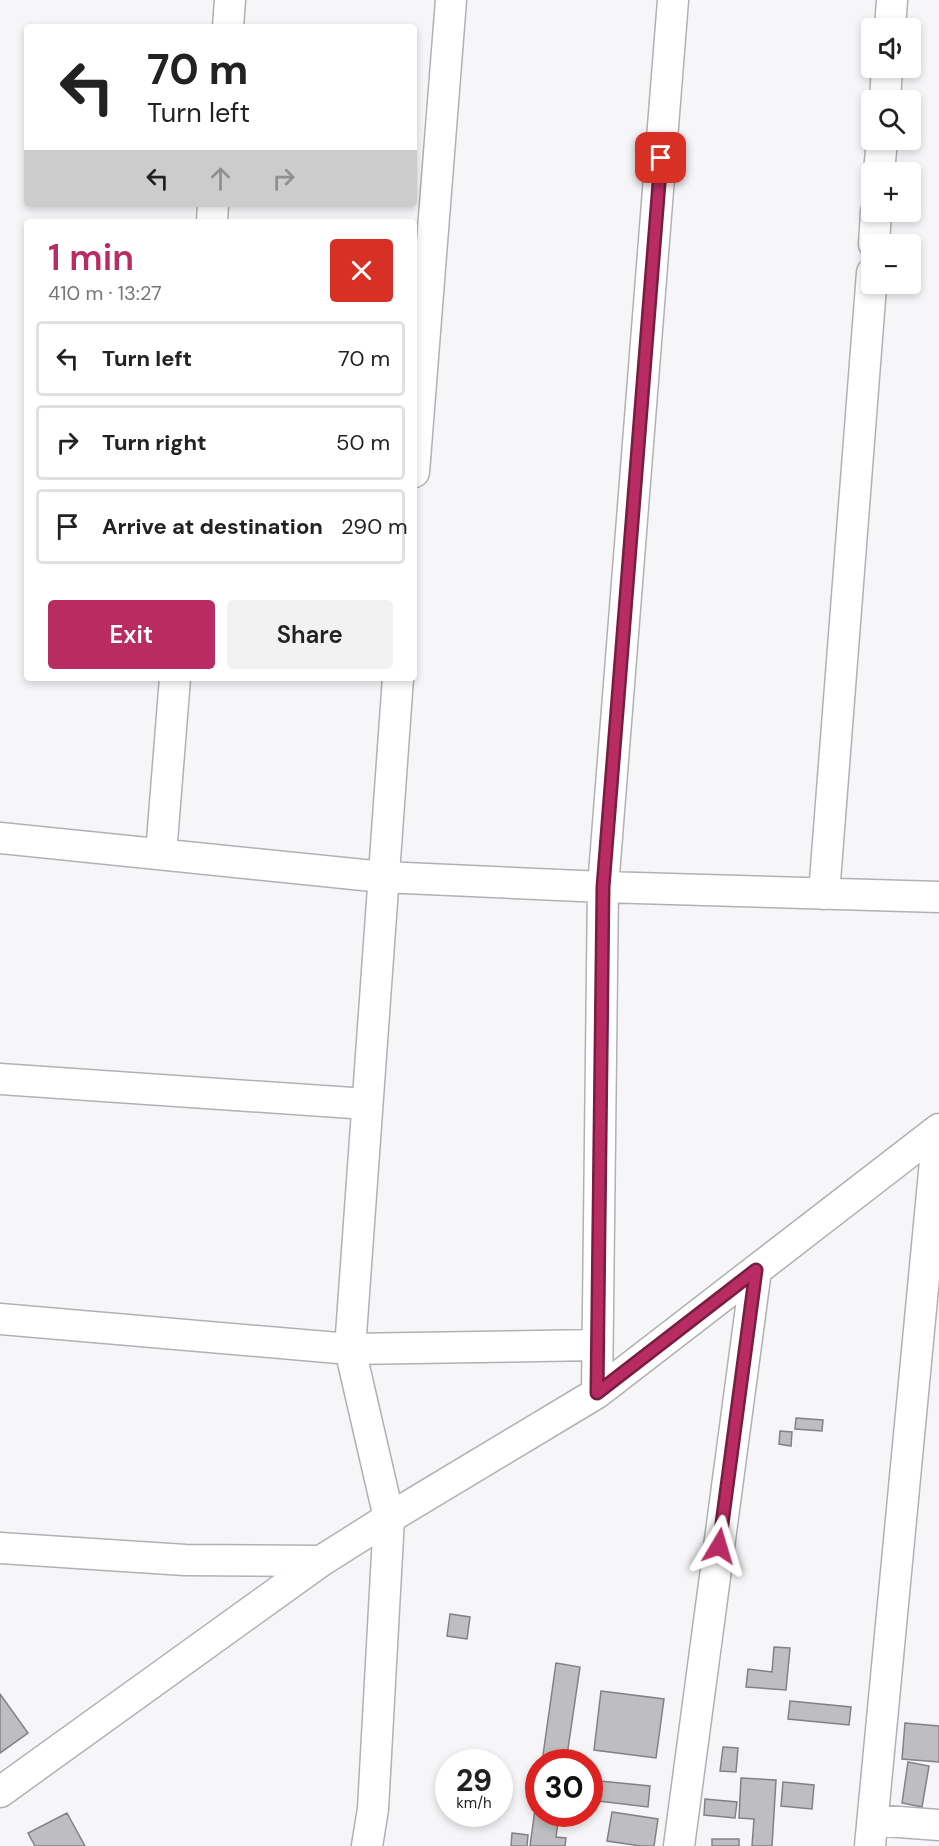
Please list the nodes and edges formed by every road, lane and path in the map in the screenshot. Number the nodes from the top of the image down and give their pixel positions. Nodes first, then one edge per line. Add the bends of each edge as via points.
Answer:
1 (230, 0) edge
2 (451, 0) edge
3 (673, 0) edge
4 (892, 0) edge
5 (891, 18) edge
6 (228, 24) edge
7 (870, 294) edge
8 (417, 434) edge
9 (175, 681) edge
10 (398, 681) edge
11 (0, 838) edge
12 (160, 854) junction
13 (382, 877) junction
14 (603, 887) junction
15 (824, 894) junction
16 (939, 897) edge
17 (0, 1079) edge
18 (367, 1104) junction
19 (938, 1130) edge
20 (756, 1270) junction
21 (0, 1319) edge
22 (597, 1345) junction
23 (350, 1349) junction
24 (597, 1393) junction
25 (389, 1518) junction
26 (0, 1548) edge
27 (321, 1561) junction
28 (0, 1792) edge
29 (939, 1825) edge
30 (871, 1833) edge
31 (367, 1846) edge
32 (679, 1846) edge

1 - 6 street
2 - 8 street
3 - 14 street
4 - 5 street
7 - 15 street
9 - 12 street
10 - 13 street
11 - 12 street
12 - 13 street
13 - 14 street
13 - 18 street
14 - 15 street
14 - 22 street
15 - 16 street
17 - 18 street
18 - 23 street
19 - 20 street
19 - 30 street
20 - 24 street
20 - 32 street
21 - 23 street
22 - 23 street
22 - 24 street
23 - 25 street
24 - 25 street
25 - 27 street
25 - 31 street via 373,1809
26 - 27 street via 185,1560
27 - 28 street
29 - 30 street

